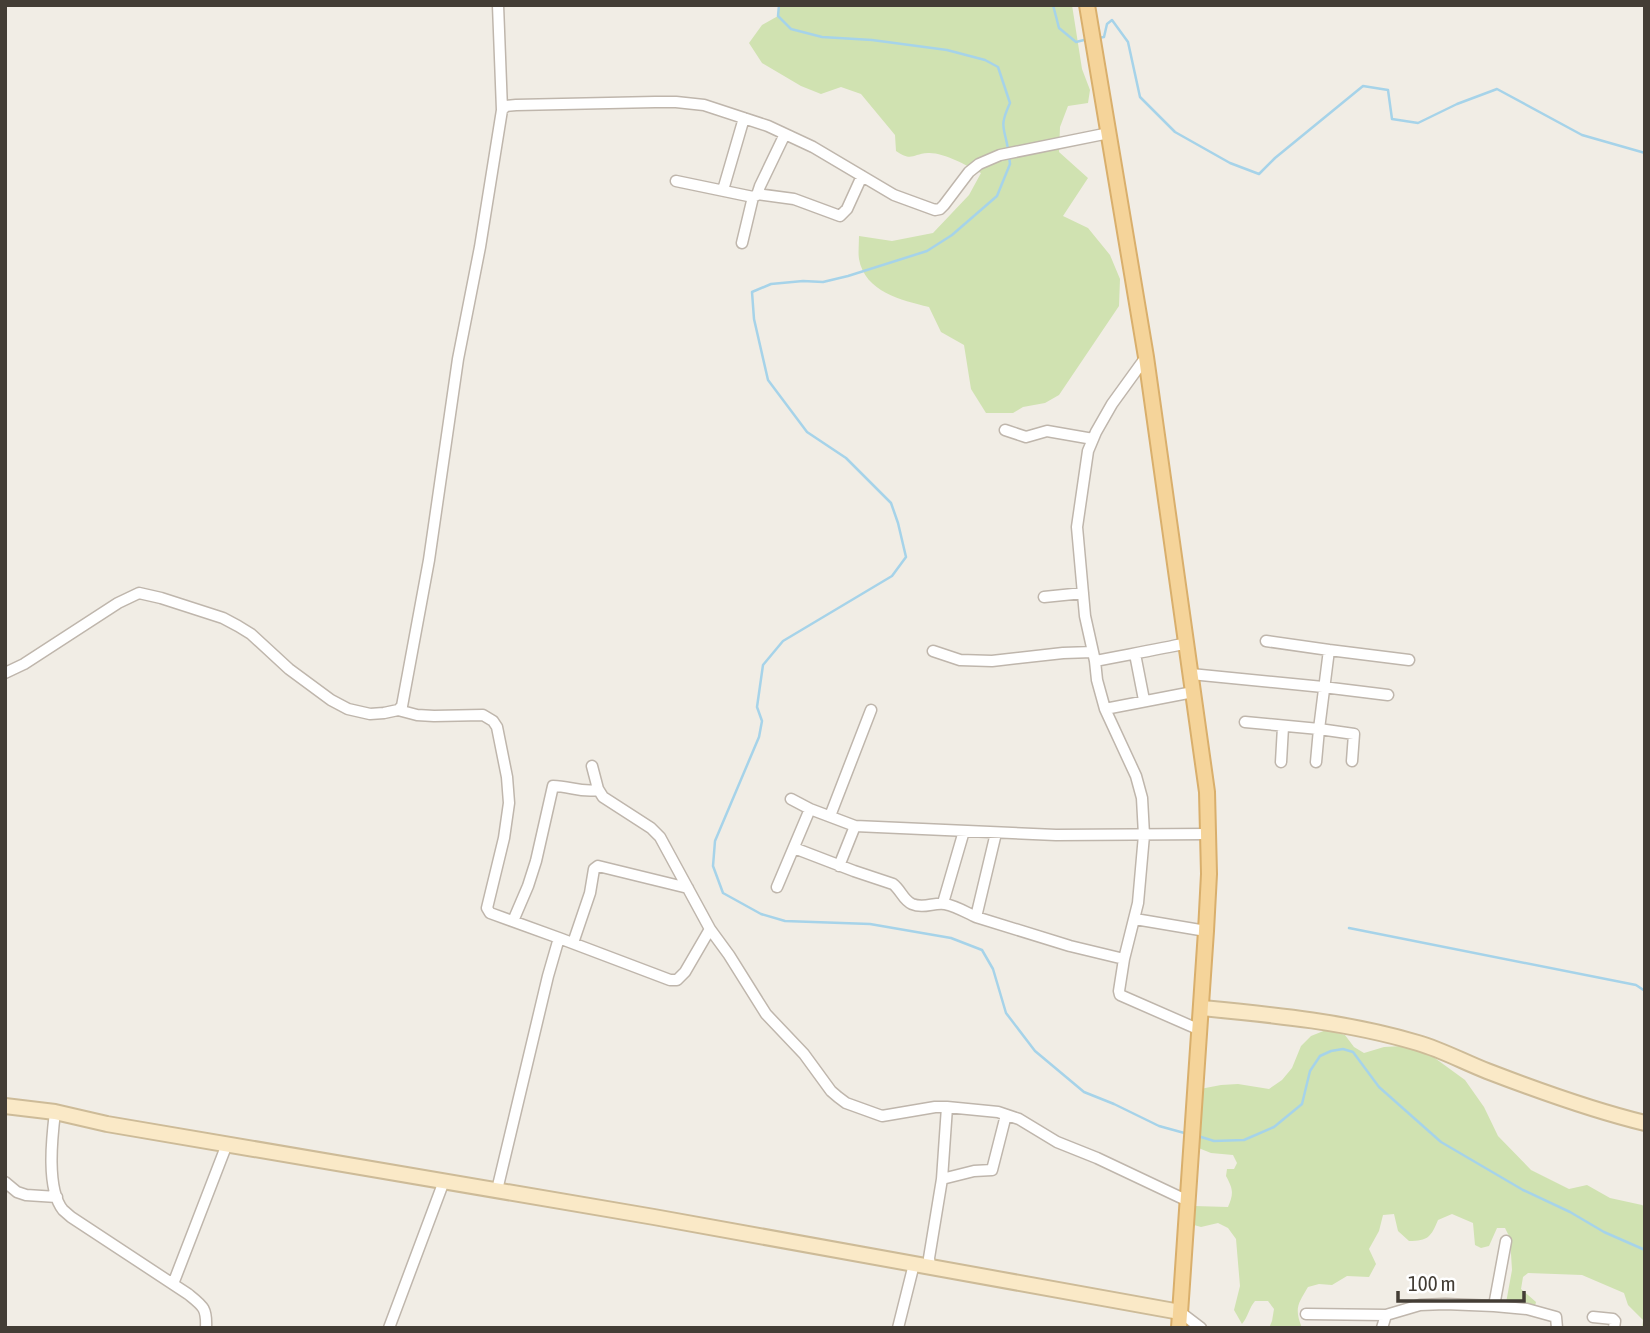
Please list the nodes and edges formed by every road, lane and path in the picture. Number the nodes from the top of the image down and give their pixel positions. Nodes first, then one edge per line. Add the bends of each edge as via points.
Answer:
1 (498, 5) edge
2 (1087, 5) edge
3 (502, 110) junction
4 (744, 118) junction
5 (1109, 133) junction
6 (785, 134) junction
7 (862, 176) junction
8 (676, 181) dead end
9 (723, 190) junction
10 (755, 195) junction
11 (742, 243) dead end
12 (1146, 357) junction
13 (1005, 430) dead end
14 (1093, 439) junction
15 (1083, 593) junction
16 (1044, 597) dead end
17 (1266, 641) dead end
18 (1187, 643) junction
19 (1329, 650) junction
20 (933, 651) dead end
21 (1135, 653) junction
22 (1094, 657) junction
23 (1409, 660) dead end
24 (5, 673) edge
25 (1191, 674) junction
26 (1323, 687) junction
27 (1193, 692) junction
28 (1388, 695) dead end
29 (1144, 700) junction
30 (1105, 709) junction
31 (398, 710) junction
32 (872, 710) dead end
33 (1245, 722) dead end
34 (1283, 727) junction
35 (1318, 729) junction
36 (1352, 761) dead end
37 (1281, 762) dead end
38 (1316, 762) dead end
39 (592, 766) dead end
40 (598, 790) junction
41 (791, 799) dead end
42 (810, 809) junction
43 (830, 816) junction
44 (855, 826) junction
45 (964, 831) junction
46 (996, 833) junction
47 (1209, 834) junction
48 (1144, 835) junction
49 (794, 848) junction
50 (839, 866) junction
51 (776, 887) dead end
52 (688, 888) junction
53 (943, 903) junction
54 (976, 917) junction
55 (1135, 919) junction
56 (513, 921) junction
57 (710, 929) junction
58 (1206, 931) junction
59 (559, 938) junction
60 (573, 943) junction
61 (1124, 959) junction
62 (1202, 1008) junction
63 (1200, 1030) junction
64 (5, 1106) edge
65 (947, 1107) junction
66 (54, 1112) junction
67 (1006, 1115) junction
68 (1645, 1123) edge
69 (227, 1144) junction
70 (943, 1179) junction
71 (444, 1181) junction
72 (5, 1182) edge
73 (498, 1190) junction
74 (57, 1197) junction
75 (1188, 1201) junction
76 (1506, 1241) dead end
77 (914, 1264) junction
78 (930, 1267) junction
79 (173, 1284) junction
80 (1494, 1306) junction
81 (1180, 1312) junction
82 (1306, 1314) dead end
83 (1386, 1315) junction
84 (1593, 1317) dead end
85 (206, 1328) edge
86 (389, 1328) edge
87 (898, 1328) edge
88 (1179, 1328) edge
89 (1201, 1328) edge
90 (1382, 1328) edge
91 (1557, 1328) edge
92 (1615, 1328) edge

1 - 3 street
2 - 5 main road
3 - 4 street via 516,105 676,102
3 - 31 street via 458,359 429,560
4 - 6 street
4 - 9 street
5 - 7 street via 1000,155 974,168 935,210 894,195
5 - 12 main road
6 - 7 street
6 - 10 street
7 - 10 street via 840,216 794,199
8 - 9 street
9 - 10 street
10 - 11 street
12 - 14 street
12 - 18 main road
13 - 14 street via 1026,437 1047,431
14 - 15 street via 1077,527
15 - 16 street
15 - 22 street
17 - 19 street
18 - 21 street
18 - 25 main road
19 - 23 street
19 - 26 street
20 - 22 street via 960,660 1055,653
21 - 22 street
21 - 29 street
22 - 30 street
24 - 31 street via 139,593 238,626 289,669 348,709 370,714
25 - 26 street
25 - 27 main road
26 - 28 street
26 - 35 street
27 - 29 street
27 - 47 main road
29 - 30 street
30 - 48 street via 1136,776
31 - 56 street via 434,716 483,715 497,727 509,803 487,908
32 - 43 street
33 - 34 street
34 - 35 street
34 - 37 street
35 - 36 street via 1354,734
35 - 38 street
39 - 40 street
40 - 52 street via 660,836
40 - 56 street via 552,787 536,861
41 - 42 street
42 - 43 street
42 - 49 street
43 - 44 street
44 - 45 street
44 - 50 street
45 - 46 street
45 - 53 street
46 - 48 street
46 - 54 street
47 - 48 street
47 - 58 main road
48 - 55 street
49 - 50 street
49 - 51 street
50 - 53 street via 893,884 914,905
52 - 57 street
52 - 60 street via 597,866
53 - 54 street
54 - 61 street
55 - 58 street
55 - 61 street
56 - 59 street
57 - 60 street via 681,978 673,980
57 - 65 street via 766,1014 838,1097 882,1116
58 - 62 main road
59 - 60 street
59 - 73 street
61 - 63 street via 1120,995
62 - 63 main road
62 - 68 street via 1322,1021 1409,1041 1575,1103
63 - 75 main road
64 - 66 street
65 - 67 street
65 - 70 street
66 - 69 street
66 - 74 street via 52,1165
67 - 70 street via 992,1170
67 - 75 street
69 - 71 street
69 - 79 street
70 - 78 street
71 - 73 street
71 - 86 street
72 - 74 street via 26,1195
73 - 77 street
74 - 79 street via 71,1217
75 - 81 main road
76 - 80 street
77 - 78 street
77 - 87 street
78 - 81 street
79 - 85 street via 204,1307
80 - 83 street via 1420,1306
80 - 91 street via 1548,1314 1556,1317
81 - 88 main road
81 - 89 street
82 - 83 street
83 - 90 street
84 - 92 street via 1613,1318

